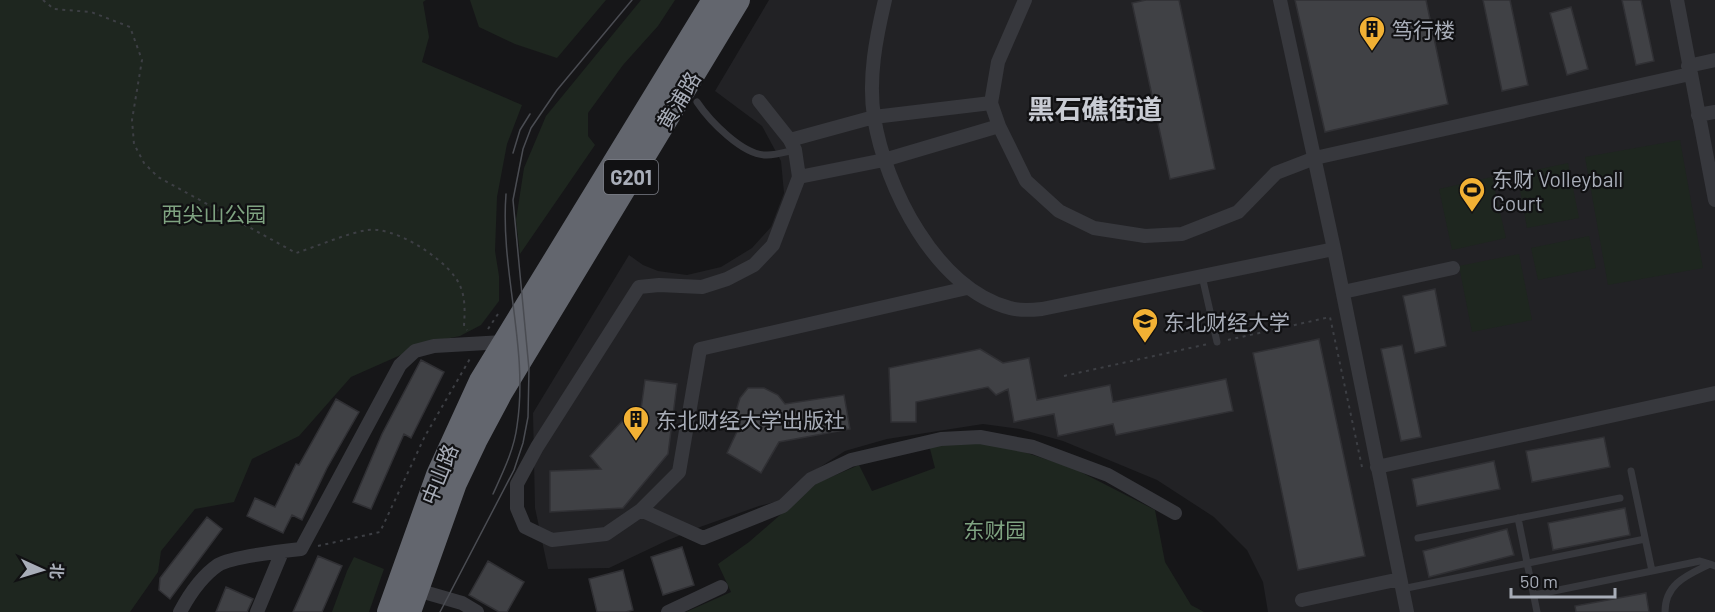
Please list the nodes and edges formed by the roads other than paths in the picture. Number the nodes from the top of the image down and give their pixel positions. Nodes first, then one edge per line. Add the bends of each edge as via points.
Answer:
1 (714, 0) edge
2 (738, 0) edge
3 (885, 0) edge
4 (1025, 0) edge
5 (1280, 0) edge
6 (1677, 0) edge
7 (1715, 60) edge
8 (1689, 70) junction
9 (759, 101) dead end
10 (697, 102) dead end
11 (991, 103) junction
12 (1709, 115) edge
13 (874, 117) junction
14 (999, 126) junction
15 (792, 145) junction
16 (1315, 158) junction
17 (884, 159) junction
18 (799, 177) junction
19 (1715, 200) edge
20 (1334, 249) junction
21 (1453, 268) dead end
22 (1202, 276) junction
23 (967, 288) junction
24 (1343, 292) junction
25 (1218, 342) road end
26 (514, 348) junction
27 (1715, 393) edge
28 (1377, 467) junction
29 (1631, 471) dead end
30 (1620, 498) dead end
31 (641, 510) junction
32 (1175, 513) dead end
33 (1518, 518) junction
34 (1418, 538) dead end
35 (1645, 539) junction
36 (282, 552) junction
37 (1527, 563) junction
38 (1713, 565) edge
39 (1652, 571) junction
40 (1401, 584) junction
41 (721, 587) dead end
42 (1534, 596) junction
43 (1302, 600) dead end
44 (413, 601) edge
45 (180, 612) edge
46 (257, 612) edge
47 (389, 612) edge
48 (477, 612) edge
49 (668, 612) edge
50 (1407, 612) edge
51 (1538, 612) edge
52 (1665, 612) edge

1 - 26 highway, 黄浦路 / G201
2 - 26 highway, 黄浦路 / G201
3 - 13 street via 875,48
4 - 11 street via 998,62
5 - 16 street
6 - 8 street
7 - 8 street
8 - 12 street
8 - 16 street
9 - 15 street
10 - 15 lane via 745,148 767,155
11 - 13 street
11 - 14 street
12 - 19 street
13 - 15 street
13 - 17 street
14 - 16 street via 1026,181 1059,211 1094,228 1145,236 1182,234 1238,212 1276,173
14 - 17 street
15 - 18 street
16 - 20 street
17 - 18 street
17 - 23 street via 907,212 936,257
18 - 31 street via 773,244 754,265 702,287 639,287 537,447 518,484 517,508 525,527 552,540 606,534
20 - 22 street
20 - 24 street
21 - 24 street
22 - 23 street via 1042,309 1012,309
22 - 25 lane
23 - 31 street via 700,349 679,472
24 - 28 street
26 - 36 street via 479,343 434,346 415,351 400,364 300,549
26 - 44 highway, 中山路 / G201 via 455,483
26 - 47 highway, 中山路 / G201 via 481,381 442,465
27 - 28 street
28 - 40 street
29 - 35 lane
30 - 33 lane
31 - 32 street via 703,538 783,506 811,479 852,460 941,439 980,437 1033,447 1108,475
33 - 34 lane
33 - 37 lane
35 - 37 lane
35 - 39 lane
36 - 45 street via 219,565 190,593
36 - 46 street
37 - 40 lane
37 - 42 lane
38 - 39 lane via 1700,561
38 - 52 lane via 1680,579 1665,599
39 - 42 lane
40 - 43 street
40 - 50 street
41 - 49 street
42 - 51 lane
44 - 48 street via 462,603

